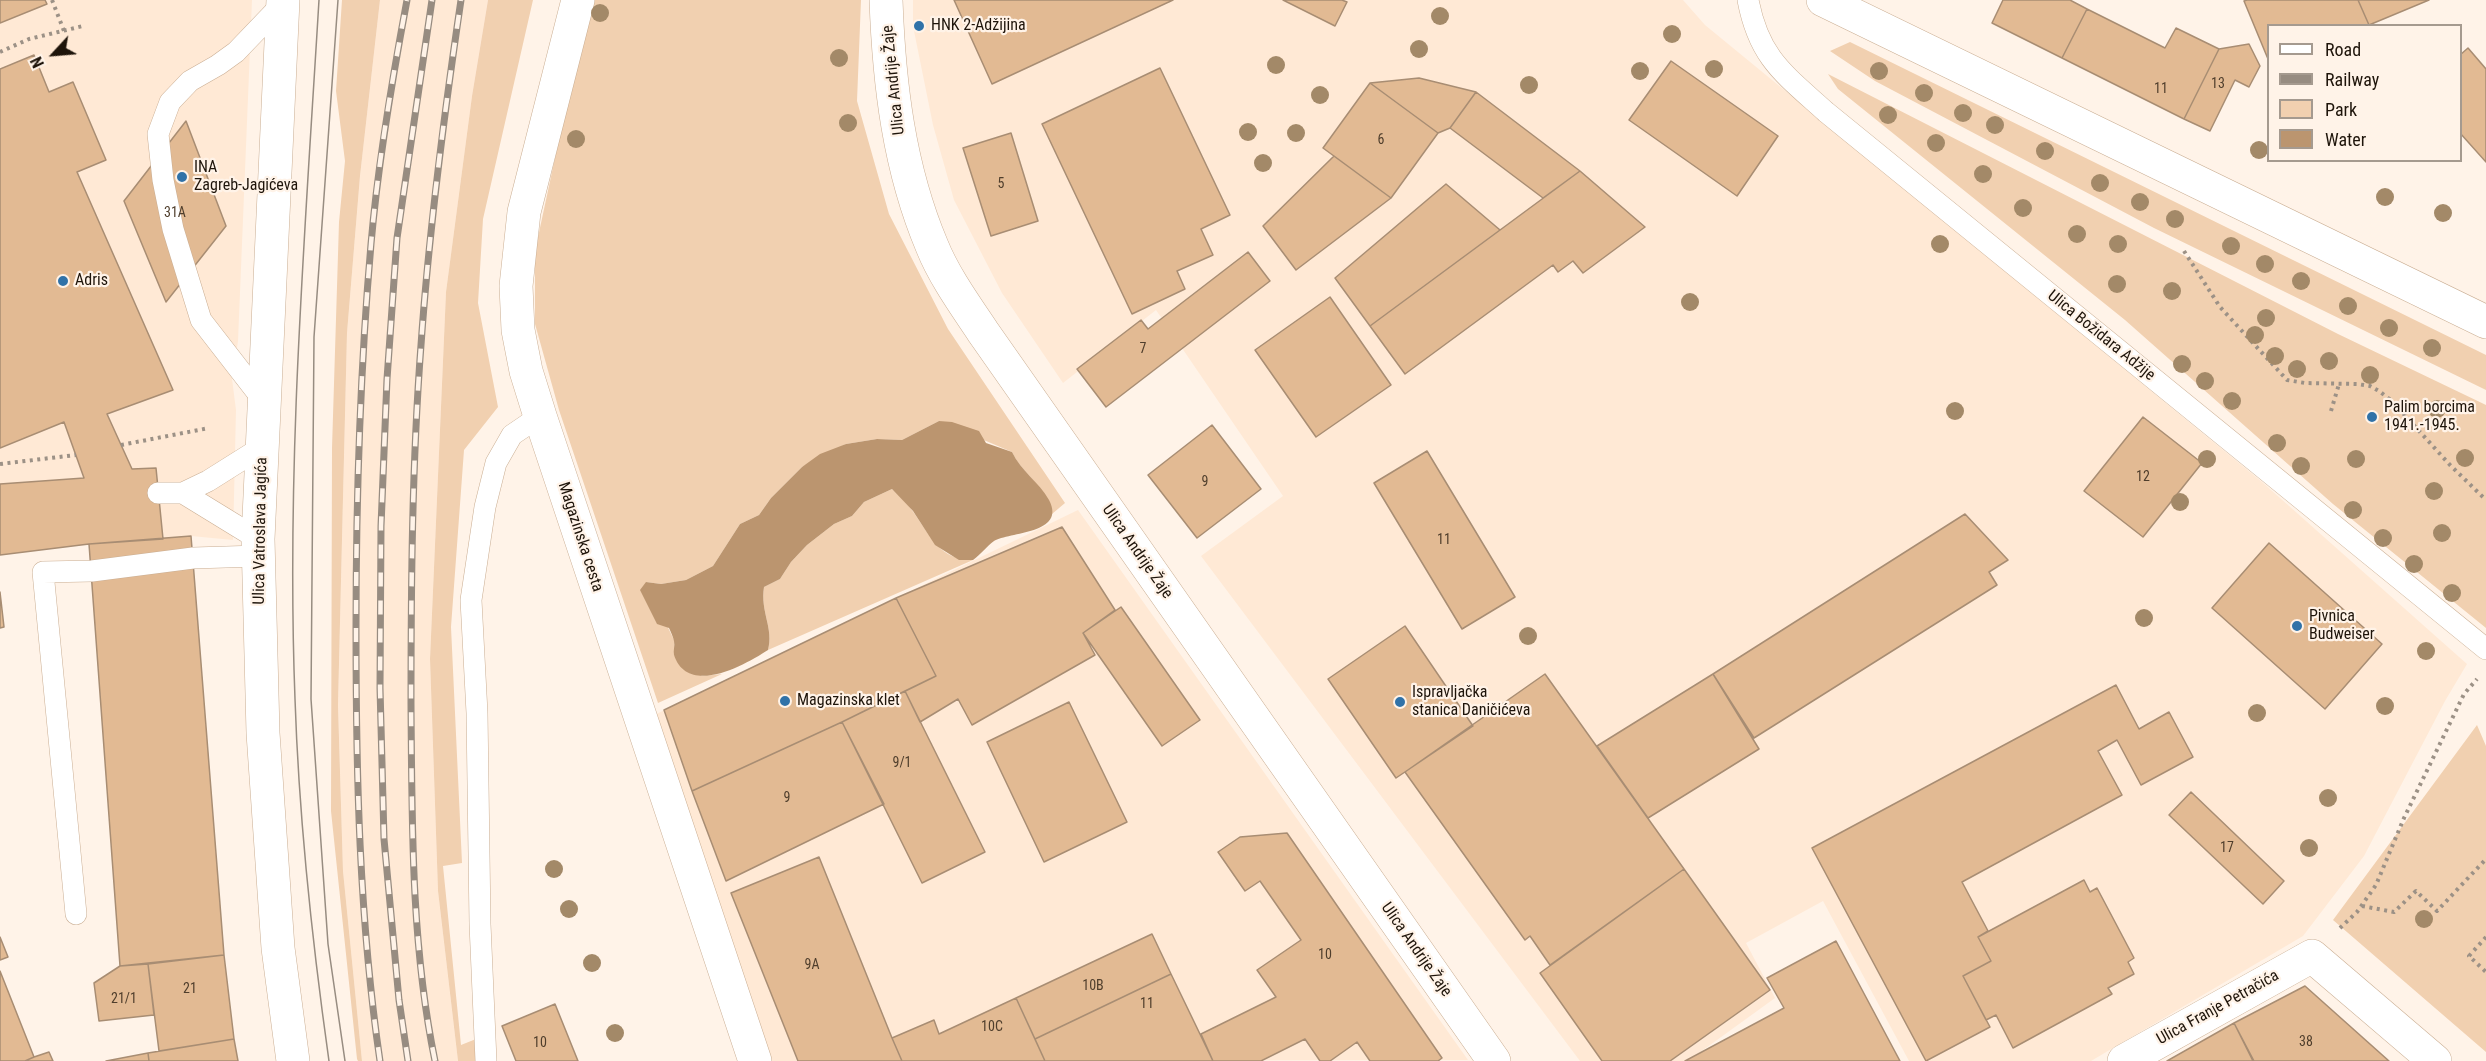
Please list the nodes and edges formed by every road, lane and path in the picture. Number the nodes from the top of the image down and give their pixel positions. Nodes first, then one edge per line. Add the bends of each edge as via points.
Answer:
1 (52, 0) edge
2 (578, 0) edge
3 (886, 0) edge
4 (1748, 0) edge
5 (1823, 0) edge
6 (283, 2) edge
7 (83, 26) dead end
8 (64, 31) junction
9 (0, 52) edge
10 (2184, 251) dead end
11 (2486, 322) edge
12 (2338, 384) junction
13 (263, 399) junction
14 (2331, 411) dead end
15 (540, 416) junction
16 (209, 428) dead end
17 (121, 445) dead end
18 (262, 447) junction
19 (76, 455) dead end
20 (0, 464) edge
21 (158, 493) dead end
22 (183, 493) junction
23 (2486, 499) edge
24 (259, 548) junction
25 (2486, 649) edge
26 (2479, 677) dead end
27 (2486, 859) edge
28 (2362, 906) junction
29 (76, 914) dead end
30 (2486, 937) edge
31 (2312, 956) junction
32 (2486, 972) edge
33 (1484, 1058) edge
34 (293, 1061) edge
35 (486, 1061) edge
36 (755, 1061) edge
37 (2124, 1061) edge
38 (2435, 1061) edge

1 - 8 path
2 - 15 street, Magazinska cesta via 524,212 516,286 518,330
3 - 33 street, Ulica Andrije Žaje via 895,113 914,198 932,248 983,333
4 - 25 lane, Ulica Božidara Adžije via 1760,43 1777,68 1826,112
5 - 11 street
6 - 13 street, Ulica Vatroslava Jagića
6 - 13 lane via 236,52 190,81 170,102 158,134 173,229 201,320
7 - 8 path
8 - 9 path via 29,39
10 - 12 path via 2220,308 2287,380
12 - 14 path
12 - 23 path via 2357,384 2379,391 2392,401
13 - 18 street, Ulica Vatroslava Jagića
15 - 35 lane via 512,435 496,463 471,600
15 - 36 street, Magazinska cesta
16 - 17 path
18 - 22 lane
18 - 24 street, Ulica Vatroslava Jagića
19 - 20 path
21 - 22 lane
22 - 24 lane
24 - 29 lane via 92,571 43,572
24 - 34 street, Ulica Vatroslava Jagića via 263,733 278,948
26 - 28 path via 2464,694 2376,885
27 - 28 path via 2437,911 2416,891 2394,912
28 - 31 path
30 - 32 path via 2469,956
31 - 37 street, Ulica Franje Petračića
31 - 38 street

